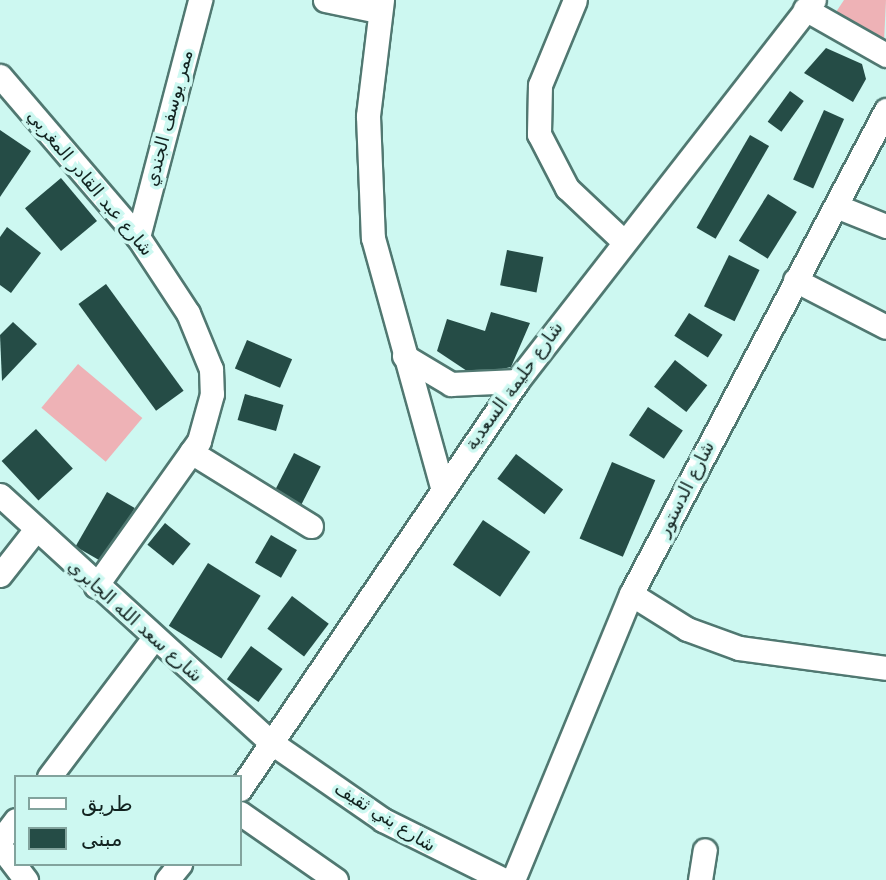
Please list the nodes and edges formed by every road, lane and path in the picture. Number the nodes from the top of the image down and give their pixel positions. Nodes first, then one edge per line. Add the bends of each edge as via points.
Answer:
1 (200, 0) edge
2 (325, 0) edge
3 (575, 0) edge
4 (810, 5) edge
5 (380, 6) edge
6 (886, 55) edge
7 (0, 76) edge
8 (886, 110) edge
9 (836, 206) junction
10 (886, 226) edge
11 (138, 237) junction
12 (622, 240) junction
13 (795, 280) junction
14 (886, 327) edge
15 (404, 356) junction
16 (517, 381) junction
17 (191, 452) junction
18 (442, 486) junction
19 (0, 495) edge
20 (311, 526) dead end
21 (36, 529) junction
22 (0, 575) edge
23 (96, 586) junction
24 (631, 594) junction
25 (153, 639) junction
26 (886, 668) edge
27 (272, 743) junction
28 (50, 775) edge
29 (242, 786) edge
30 (242, 814) edge
31 (14, 823) edge
32 (0, 843) edge
33 (705, 850) dead end
34 (14, 863) edge
35 (178, 866) edge
36 (167, 880) edge
37 (336, 880) edge
38 (504, 880) edge
39 (513, 880) edge
40 (700, 880) edge

1 - 11 street, ممر يوسف الجندي
2 - 5 street
3 - 12 street via 540,85 539,134 567,188
4 - 6 street
4 - 12 street, شارع حليمة السعدية
5 - 15 street via 368,116 373,238
7 - 11 street, شارع عبد القادر المغربي
8 - 9 street, شارع الدستور
9 - 10 street
9 - 13 street, شارع الدستور
11 - 17 street, شارع عبد القادر المغربي via 188,313 211,369 208,416
12 - 16 street, شارع حليمة السعدية
13 - 14 street
13 - 24 street, شارع الدستور
15 - 16 street via 451,384
15 - 18 street
16 - 18 street, شارع حليمة السعدية
17 - 20 street
17 - 23 street, شارع عبد القادر المغربي
18 - 27 street, شارع حليمة السعدية
19 - 21 street, شارع سعد الله الجابري
21 - 22 street
21 - 23 street, شارع سعد الله الجابري
23 - 25 street, شارع سعد الله الجابري
24 - 26 street via 687,629 739,648
24 - 39 street, شارع الدستور
25 - 27 street, شارع سعد الله الجابري
25 - 28 street
27 - 29 street, شارع حليمة السعدية
27 - 38 street, شارع بني ثقيف via 383,820
30 - 37 street
31 - 32 street
32 - 34 street
33 - 40 street
35 - 36 street

